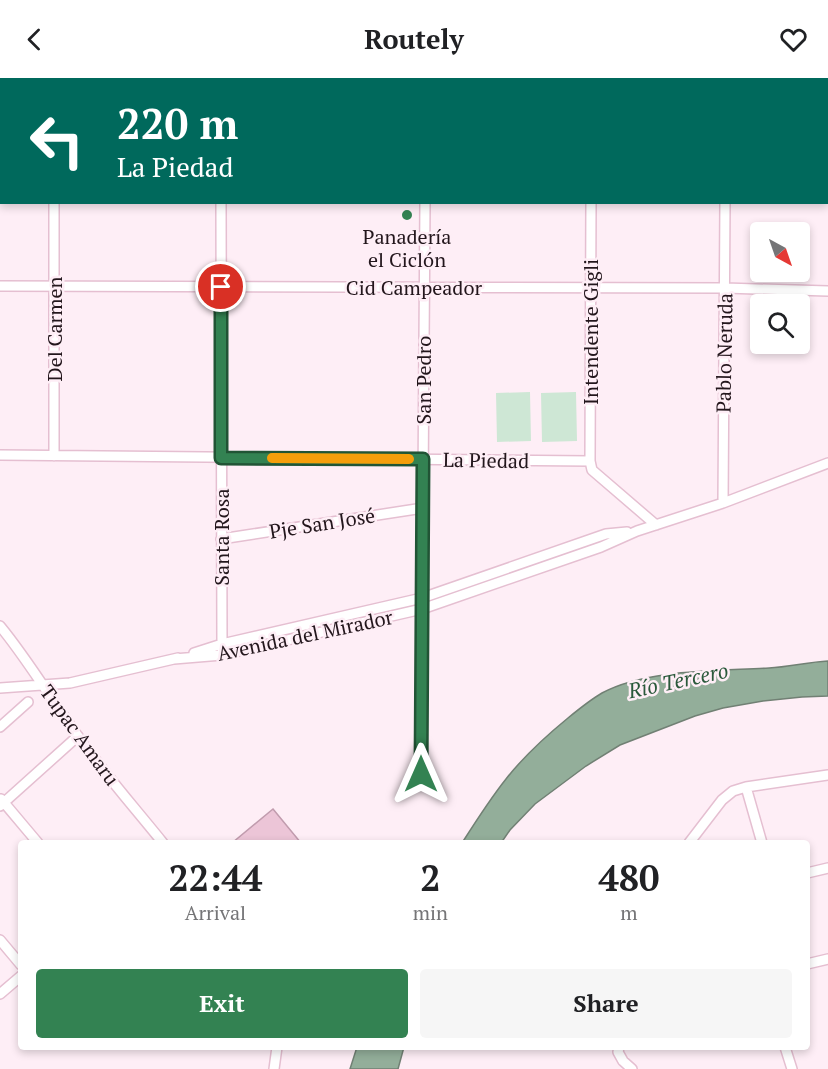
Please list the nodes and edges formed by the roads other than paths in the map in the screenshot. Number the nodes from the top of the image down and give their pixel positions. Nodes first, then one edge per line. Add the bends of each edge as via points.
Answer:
1 (54, 204) edge
2 (221, 204) edge
3 (424, 204) edge
4 (591, 204) edge
5 (725, 204) edge
6 (0, 286) edge
7 (54, 286) junction
8 (221, 287) junction
9 (424, 287) junction
10 (591, 288) junction
11 (725, 288) junction
12 (828, 291) edge
13 (0, 455) edge
14 (54, 456) junction
15 (221, 458) junction
16 (423, 459) junction
17 (590, 461) junction
18 (828, 463) edge
19 (723, 503) junction
20 (423, 508) junction
21 (656, 525) junction
22 (638, 531) junction
23 (221, 539) junction
24 (422, 598) junction
25 (422, 609) junction
26 (0, 626) edge
27 (222, 650) junction
28 (44, 685) junction
29 (0, 688) edge
30 (28, 702) dead end
31 (0, 728) edge
32 (78, 736) junction
33 (421, 774) dead end
34 (828, 775) edge
35 (746, 787) junction
36 (1, 802) edge
37 (35, 840) edge
38 (161, 840) edge
39 (692, 840) edge
40 (761, 840) edge
41 (828, 868) edge
42 (810, 872) edge
43 (0, 940) edge
44 (828, 958) edge
45 (18, 961) edge
46 (810, 963) edge
47 (18, 979) edge
48 (0, 994) edge
49 (277, 1050) edge
50 (618, 1050) edge
51 (786, 1050) edge
52 (274, 1069) edge
53 (632, 1069) edge
54 (792, 1069) edge

1 - 7 street, Del Carmen
2 - 8 street, Santa Rosa
3 - 9 street, San Pedro
4 - 10 street, Intendente Gigli
5 - 11 street, Pablo Neruda
6 - 7 street, Cid Campeador
7 - 8 street, Cid Campeador
7 - 14 street, Del Carmen
8 - 9 street, Cid Campeador
8 - 15 street, Santa Rosa
9 - 10 street, Cid Campeador
9 - 16 street, San Pedro
10 - 11 street, Cid Campeador
10 - 17 street, Intendente Gigli
11 - 12 street, Cid Campeador
11 - 19 street, Pablo Neruda
13 - 14 street, La Piedad
14 - 15 street, La Piedad
15 - 16 street, La Piedad
15 - 23 street, Santa Rosa
16 - 17 street, La Piedad
16 - 20 street, San Pedro
17 - 21 street via 592,470
18 - 19 street, Avenida del Mirador
19 - 21 street, Avenida del Mirador
20 - 23 street, Pje San José
20 - 24 street, San Pedro
21 - 22 street, Avenida del Mirador
22 - 24 street, Avenida del Mirador via 606,534
22 - 25 street, Avenida del Mirador
23 - 27 street, Santa Rosa
24 - 25 street, San Pedro
24 - 27 street, Avenida del Mirador
25 - 27 street, Avenida del Mirador
25 - 33 street, San Pedro
26 - 28 street, Tupac Amaru
27 - 28 street, Avenida del Mirador
28 - 29 street, Avenida del Mirador
28 - 32 street, Tupac Amaru
30 - 31 street
32 - 36 street
32 - 38 street, Tupac Amaru
34 - 35 street
35 - 39 street via 722,800
35 - 40 street
36 - 37 street
41 - 42 street
43 - 45 street
44 - 46 street
47 - 48 street
49 - 52 street
50 - 53 street
51 - 54 street

